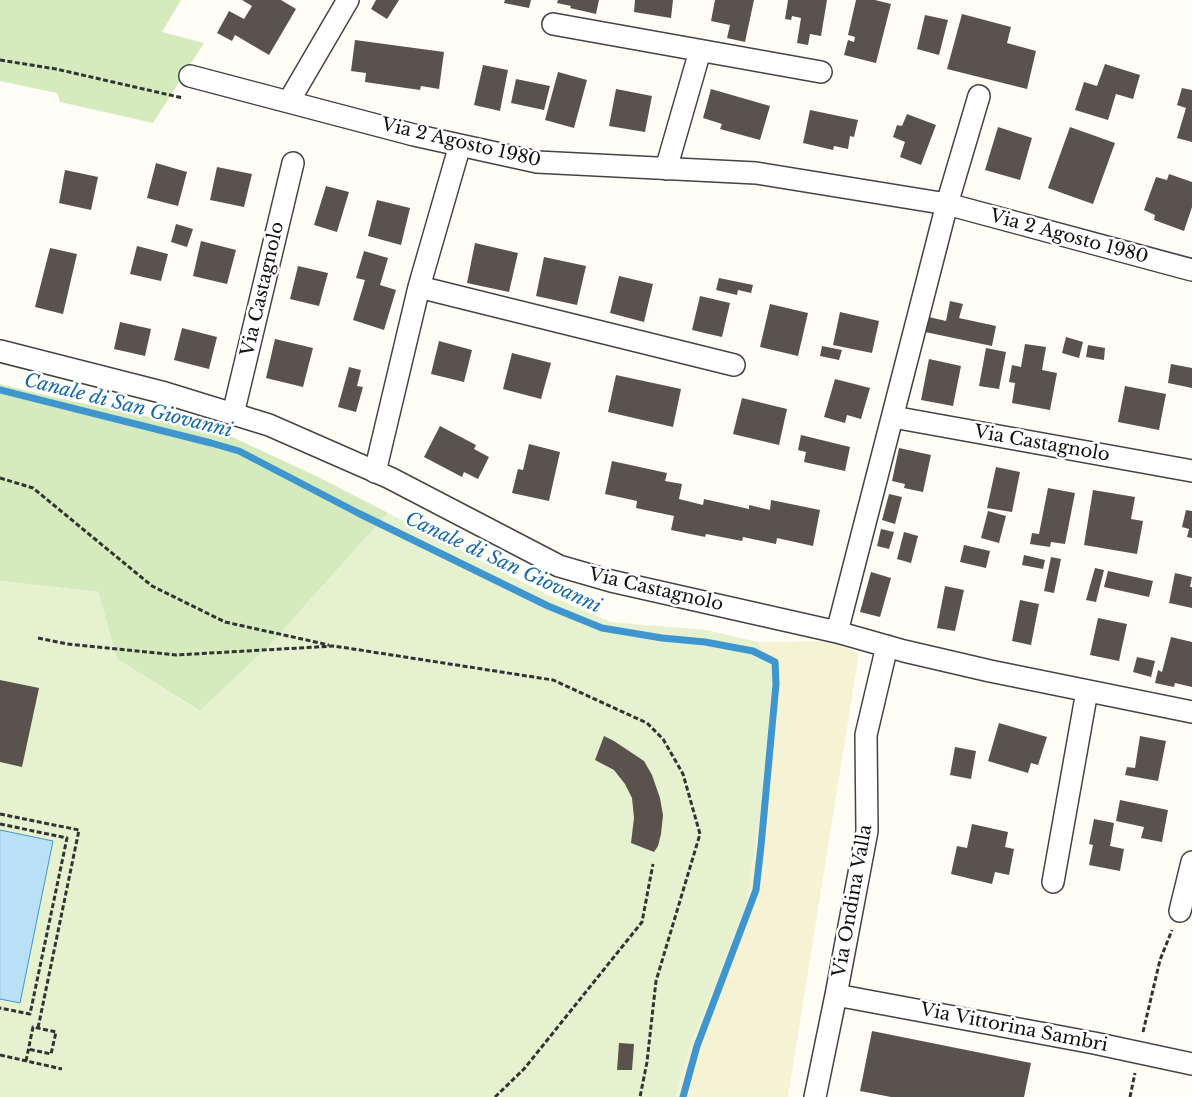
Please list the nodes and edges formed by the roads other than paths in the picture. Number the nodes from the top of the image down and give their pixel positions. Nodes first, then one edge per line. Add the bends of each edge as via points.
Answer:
1 (348, 0) edge
2 (552, 24) dead end
3 (700, 51) junction
4 (821, 72) dead end
5 (190, 76) dead end
6 (979, 96) dead end
7 (289, 101) junction
8 (460, 145) junction
9 (293, 163) dead end
10 (666, 169) junction
11 (947, 204) junction
12 (1192, 270) edge
13 (419, 287) junction
14 (0, 351) edge
15 (734, 366) dead end
16 (233, 414) junction
17 (893, 418) junction
18 (1192, 471) edge
19 (375, 472) junction
20 (837, 632) junction
21 (887, 646) junction
22 (1086, 691) junction
23 (1192, 712) edge
24 (1192, 862) edge
25 (1053, 882) dead end
26 (1180, 911) road end
27 (836, 995) junction
28 (1192, 1064) edge
29 (815, 1097) edge

1 - 7 street
2 - 3 street
3 - 4 street
3 - 10 street
5 - 7 street, Via 2 Agosto 1980
6 - 11 street
7 - 8 street, Via 2 Agosto 1980
8 - 10 street, Via 2 Agosto 1980 via 537,162
8 - 13 street
9 - 16 street, Via Castagnolo
10 - 11 street, Via 2 Agosto 1980 via 756,173
11 - 12 street, Via 2 Agosto 1980
11 - 17 street
13 - 15 street
13 - 19 street
14 - 16 street, Via Castagnolo via 165,393
16 - 19 street, Via Castagnolo via 269,425
17 - 18 street, Via Castagnolo
17 - 20 street
19 - 20 street, Via Castagnolo via 559,566 611,581
20 - 21 street, Via Castagnolo
21 - 22 street, Via Castagnolo
21 - 27 street, Via Ondina Valla via 866,735 867,831
22 - 23 street, Via Castagnolo
22 - 25 street
24 - 26 street
27 - 28 street, Via Vittorina Sambri
27 - 29 street, Via Ondina Valla

